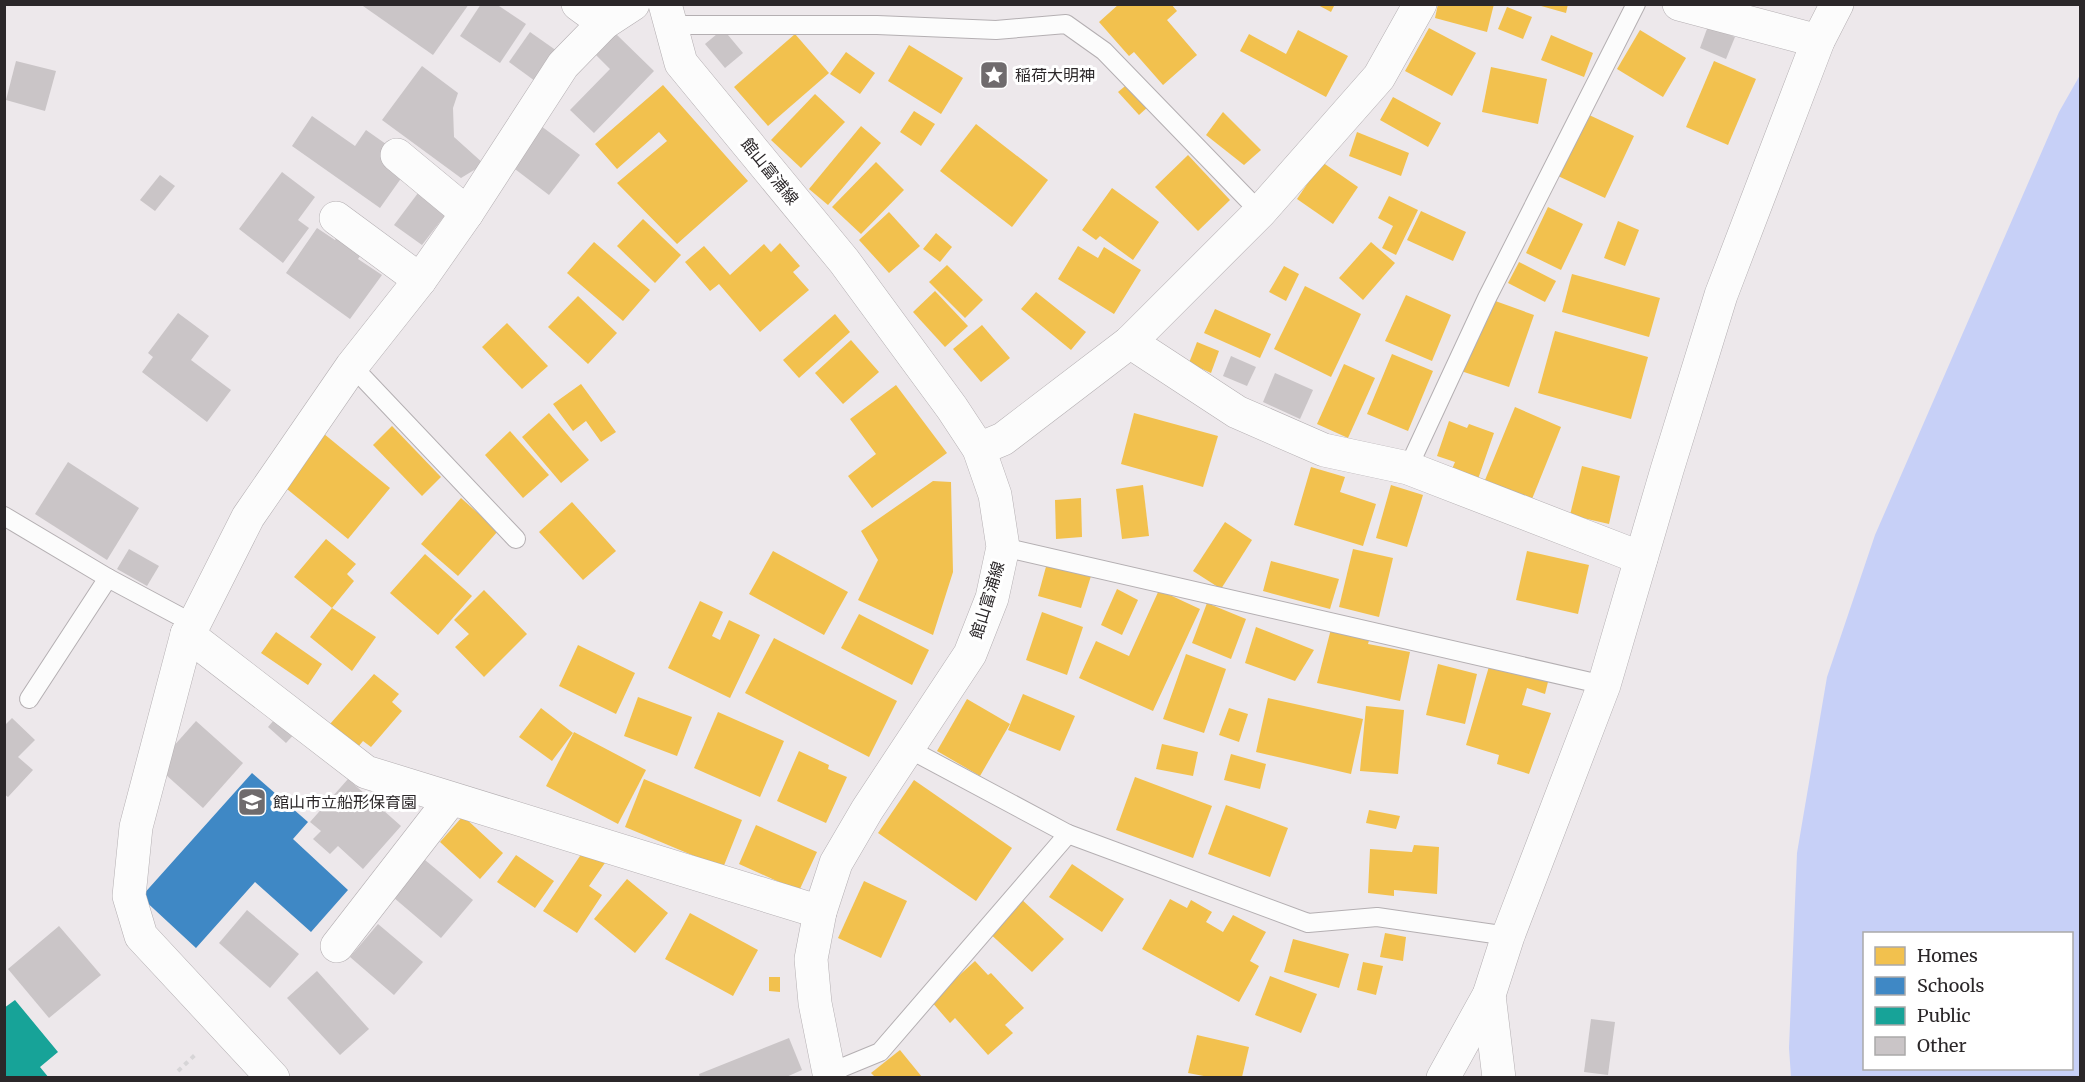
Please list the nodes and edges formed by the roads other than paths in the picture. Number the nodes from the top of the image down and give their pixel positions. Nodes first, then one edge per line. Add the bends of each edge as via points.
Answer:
1 (633, 4) edge
2 (1420, 4) edge
3 (1636, 4) edge
4 (1679, 4) edge
5 (1837, 4) edge
6 (591, 14) edge
7 (667, 15) edge
8 (1818, 41) junction
9 (397, 155) dead end
10 (467, 213) junction
11 (1260, 213) junction
12 (336, 218) dead end
13 (420, 280) junction
14 (1130, 342) junction
15 (352, 366) junction
16 (979, 449) junction
17 (1408, 468) junction
18 (4, 516) edge
19 (516, 538) dead end
20 (1003, 547) junction
21 (1641, 558) junction
22 (108, 578) junction
23 (191, 629) junction
24 (1604, 685) junction
25 (29, 699) dead end
26 (909, 749) junction
27 (451, 799) junction
28 (1068, 834) junction
29 (820, 912) junction
30 (1508, 936) junction
31 (337, 946) dead end
32 (1489, 995) junction
33 (830, 1075) edge
34 (273, 1077) edge
35 (1443, 1077) edge
36 (1499, 1077) edge

1 - 6 street
2 - 11 street via 1379,77
3 - 17 lane via 1487,298
4 - 8 street
5 - 8 street
6 - 10 street via 563,65
7 - 11 lane via 996,30 1066,24 1104,51
7 - 16 street, 館山富浦線 via 681,63 844,261
8 - 21 street via 1721,295
9 - 10 street
10 - 13 street
11 - 14 street
12 - 13 street
13 - 15 street
14 - 16 street via 1003,439
14 - 17 street via 1237,412 1324,450
15 - 19 lane
15 - 23 street via 248,518
16 - 20 street, 館山富浦線 via 994,495
17 - 21 street
18 - 22 lane
20 - 24 lane
20 - 26 street, 館山富浦線 via 992,598 970,654
21 - 24 street
22 - 23 lane
22 - 25 lane
23 - 27 street via 366,772
23 - 34 street via 136,827 129,896 141,936
24 - 30 street
26 - 28 lane
26 - 29 street, 館山富浦線 via 836,863
27 - 29 street
27 - 31 street
28 - 30 lane via 1308,923 1377,917
28 - 33 lane via 880,1052
29 - 33 street, 館山富浦線 via 811,959 815,1003
30 - 32 street
32 - 35 street
32 - 36 street

